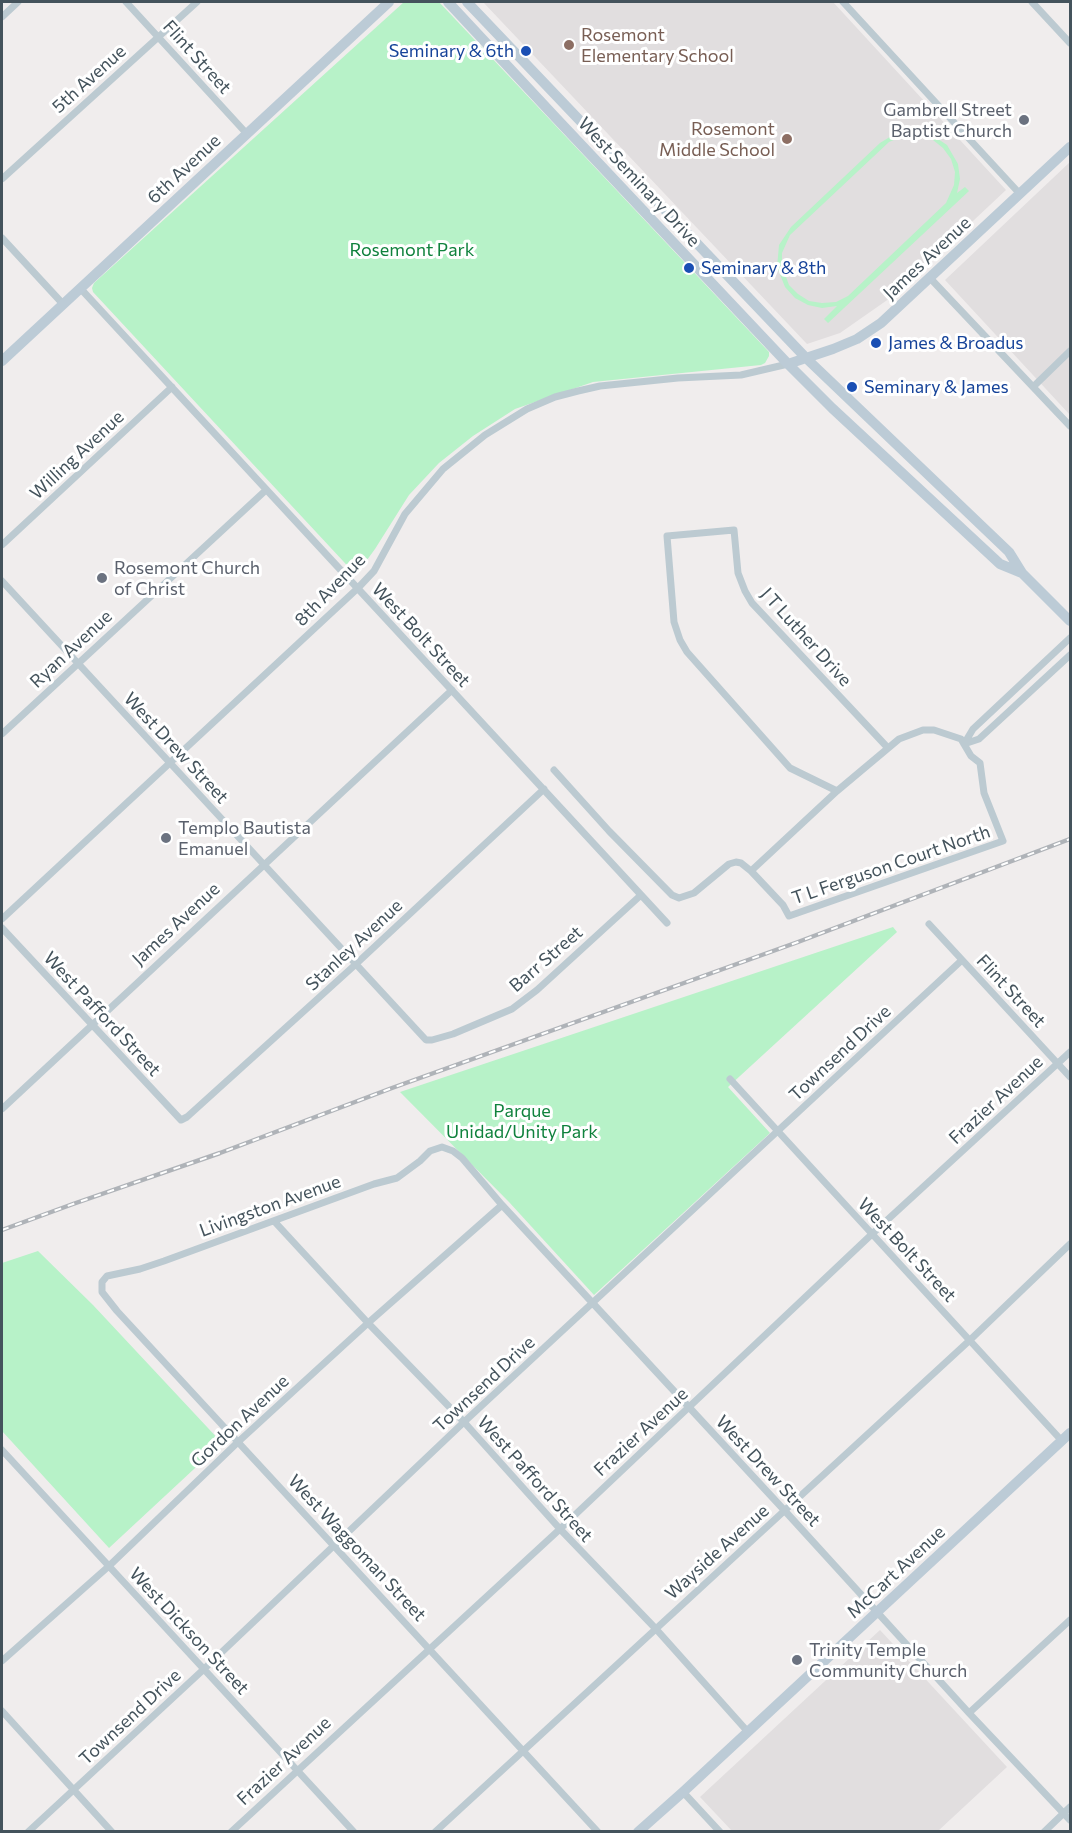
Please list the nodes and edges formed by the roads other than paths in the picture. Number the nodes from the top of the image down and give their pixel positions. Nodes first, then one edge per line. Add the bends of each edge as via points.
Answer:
1 (18, 2) edge
2 (126, 2) edge
3 (197, 2) edge
4 (389, 2) edge
5 (448, 2) edge
6 (467, 2) edge
7 (1032, 2) edge
8 (848, 3) edge
9 (2, 16) edge
10 (158, 37) junction
11 (1071, 43) edge
12 (568, 107) junction
13 (556, 118) junction
14 (247, 134) junction
15 (1071, 147) edge
16 (2, 179) edge
17 (1020, 194) junction
18 (2, 238) edge
19 (706, 254) junction
20 (694, 264) junction
21 (930, 278) junction
22 (80, 288) junction
23 (63, 304) junction
24 (1071, 351) edge
25 (807, 359) junction
26 (2, 361) edge
27 (788, 364) junction
28 (172, 387) junction
29 (1033, 387) junction
30 (1071, 426) edge
31 (267, 490) junction
32 (2, 545) edge
33 (1022, 573) junction
34 (2, 581) edge
35 (358, 588) junction
36 (1071, 621) edge
37 (1071, 638) edge
38 (1071, 655) edge
39 (78, 664) junction
40 (1036, 670) junction
41 (1044, 679) junction
42 (452, 690) junction
43 (2, 734) edge
44 (964, 744) junction
45 (888, 748) junction
46 (169, 763) junction
47 (554, 770) dead end
48 (544, 789) junction
49 (837, 791) junction
50 (264, 865) junction
51 (751, 871) junction
52 (641, 895) junction
53 (2, 919) edge
54 (667, 922) dead end
55 (929, 924) dead end
56 (2, 928) edge
57 (962, 960) junction
58 (356, 964) junction
59 (92, 1024) junction
60 (426, 1040) joint
61 (1071, 1052) edge
62 (1058, 1064) junction
63 (1071, 1077) edge
64 (730, 1079) dead end
65 (2, 1109) edge
66 (181, 1120) joint
67 (778, 1132) junction
68 (442, 1146) joint
69 (502, 1205) junction
70 (274, 1221) junction
71 (872, 1234) junction
72 (1071, 1244) edge
73 (102, 1282) joint
74 (593, 1303) junction
75 (368, 1323) junction
76 (970, 1341) junction
77 (689, 1408) junction
78 (464, 1422) junction
79 (1066, 1437) edge
80 (238, 1442) junction
81 (2, 1450) edge
82 (9, 1458) junction
83 (2, 1465) edge
84 (785, 1511) junction
85 (560, 1529) junction
86 (334, 1545) junction
87 (109, 1566) junction
88 (877, 1612) junction
89 (1071, 1620) edge
90 (656, 1629) junction
91 (429, 1648) junction
92 (2, 1661) edge
93 (204, 1669) junction
94 (2, 1711) edge
95 (969, 1713) junction
96 (748, 1732) junction
97 (523, 1750) junction
98 (297, 1770) junction
99 (74, 1789) junction
100 (683, 1792) junction
101 (1071, 1807) edge
102 (1064, 1813) junction
103 (1071, 1820) edge
104 (28, 1832) edge
105 (112, 1832) edge
106 (231, 1832) edge
107 (354, 1832) edge
108 (435, 1832) edge
109 (598, 1832) edge
110 (638, 1832) edge
111 (720, 1832) edge
112 (1044, 1832) edge

1 - 9 street
2 - 10 street, Flint Street
3 - 10 street, 5th Avenue
4 - 14 main road, 6th Avenue
5 - 13 main road, West Seminary Drive
6 - 12 main road, West Seminary Drive
7 - 11 street
8 - 17 street
10 - 14 street, Flint Street
10 - 16 street, 5th Avenue
12 - 13 main road
12 - 19 main road, West Seminary Drive
13 - 20 main road, West Seminary Drive
14 - 22 main road, 6th Avenue
15 - 17 main road, James Avenue
17 - 21 main road, James Avenue
18 - 23 street
19 - 20 main road
19 - 25 main road, West Seminary Drive
20 - 27 main road, West Seminary Drive
21 - 25 main road, James Avenue via 857,339
21 - 29 street
22 - 23 main road, 6th Avenue
22 - 28 street, West Bolt Street
23 - 26 main road, 6th Avenue
24 - 29 street
25 - 27 main road, James Avenue
25 - 33 main road, West Seminary Drive via 1009,552
27 - 33 main road, West Seminary Drive via 1000,564
27 - 35 street, 8th Avenue via 741,375 600,386 555,397 527,409 485,435 443,469 405,514 374,571
28 - 31 street, West Bolt Street
28 - 32 street, Willing Avenue
29 - 30 street
31 - 35 street, West Bolt Street
31 - 39 street, Ryan Avenue
33 - 36 main road, West Seminary Drive
34 - 39 street, West Drew Street
35 - 42 street, West Bolt Street
35 - 46 street, 8th Avenue
37 - 40 street
38 - 41 street
39 - 43 street, Ryan Avenue
39 - 46 street, West Drew Street
40 - 41 street
40 - 44 street via 974,729
41 - 44 street via 979,739
42 - 48 street, West Bolt Street
42 - 50 street, James Avenue
44 - 45 street via 948,734 923,729 898,739
44 - 51 street, T L Ferguson Court North via 980,764 984,793 1003,841 789,916
45 - 49 street
45 - 49 street, J T Luther Drive via 752,603 738,573 734,530 667,536 674,622 687,652 790,768
46 - 50 street, West Drew Street
46 - 53 street, 8th Avenue
47 - 51 street via 672,895 679,898 694,893 729,864 741,863
48 - 52 street, West Bolt Street
48 - 58 street, Stanley Avenue
49 - 51 street
50 - 58 street, West Drew Street
50 - 59 street, James Avenue
52 - 54 street, West Bolt Street
52 - 60 street, Barr Street via 512,1009 453,1034
55 - 57 street, Flint Street
56 - 59 street, West Pafford Street
57 - 62 street, Flint Street
57 - 67 street, Townsend Drive
58 - 60 street, West Drew Street
58 - 66 street, Stanley Avenue
59 - 65 street, James Avenue
59 - 66 street, West Pafford Street
61 - 62 street, Frazier Avenue
62 - 63 street, Flint Street
62 - 71 street, Frazier Avenue
64 - 67 street, West Bolt Street
67 - 71 street, West Bolt Street
67 - 74 street, Townsend Drive
68 - 69 street, West Drew Street via 462,1158
68 - 70 street, Livingston Avenue via 397,1178
69 - 74 street, West Drew Street
69 - 75 street, Gordon Avenue
70 - 73 street, Livingston Avenue via 140,1269 106,1276
70 - 75 street, West Pafford Street
71 - 76 street, West Bolt Street
71 - 77 street, Frazier Avenue
72 - 76 street, Wayside Avenue
73 - 80 street, West Waggoman Street via 102,1292 117,1311
74 - 77 street, West Drew Street
74 - 78 street, Townsend Drive
75 - 78 street, West Pafford Street
75 - 80 street, Gordon Avenue
76 - 79 street, West Bolt Street
76 - 84 street, Wayside Avenue
77 - 84 street, West Drew Street
77 - 85 street, Frazier Avenue
78 - 85 street, West Pafford Street
78 - 86 street, Townsend Drive
79 - 88 main road, McCart Avenue
80 - 86 street, West Waggoman Street
80 - 87 street, Gordon Avenue
81 - 82 street, West Dickson Street
82 - 83 street
82 - 87 street, West Dickson Street
84 - 88 street, West Drew Street
84 - 90 street, Wayside Avenue
85 - 90 street, West Pafford Street
85 - 91 street, Frazier Avenue
86 - 91 street, West Waggoman Street
86 - 93 street, Townsend Drive
87 - 92 street, Gordon Avenue
87 - 93 street, West Dickson Street
88 - 95 street, West Drew Street
88 - 96 main road, McCart Avenue
89 - 95 street
90 - 96 street, West Pafford Street
90 - 97 street, Wayside Avenue
91 - 97 street, West Waggoman Street
91 - 98 street, Frazier Avenue
93 - 98 street, West Dickson Street
93 - 99 street, Townsend Drive
94 - 99 street
95 - 102 street, West Drew Street
96 - 100 main road, McCart Avenue
97 - 108 street, Wayside Avenue
97 - 109 street, West Waggoman Street
98 - 106 street, Frazier Avenue
98 - 107 street, West Dickson Street
99 - 104 street, Townsend Drive
99 - 105 street
100 - 110 main road, McCart Avenue
100 - 111 street
101 - 102 street
102 - 103 street, West Drew Street
102 - 112 street

